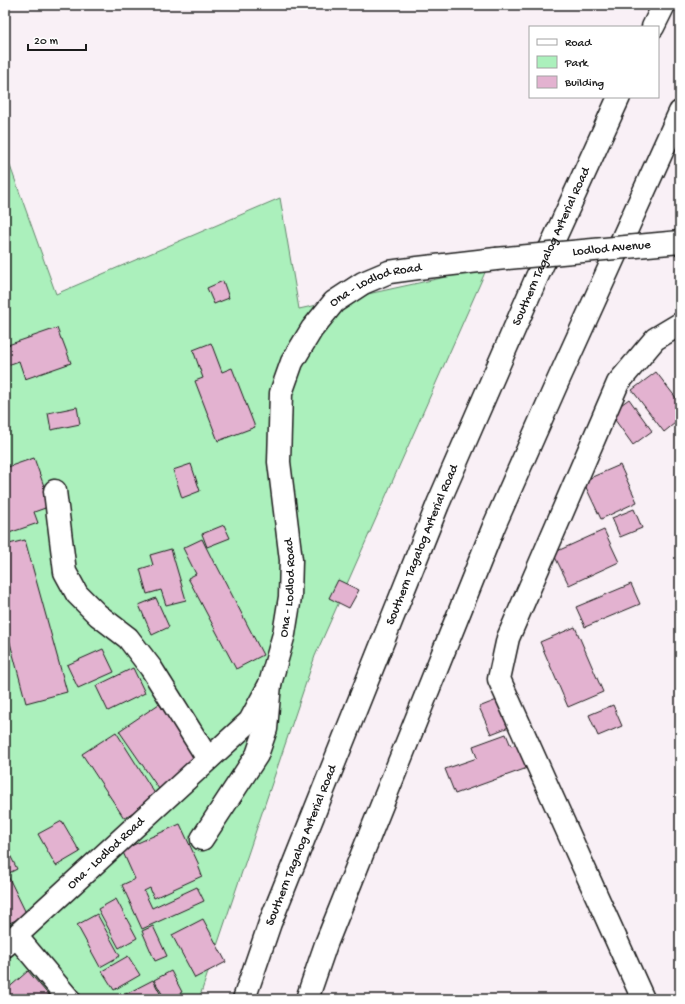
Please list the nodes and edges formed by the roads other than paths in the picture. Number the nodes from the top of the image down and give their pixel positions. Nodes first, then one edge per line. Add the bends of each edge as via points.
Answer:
1 (664, 5) edge
2 (654, 26) edge
3 (619, 98) edge
4 (680, 112) edge
5 (680, 242) edge
6 (496, 259) joint
7 (680, 324) edge
8 (55, 491) dead end
9 (270, 684) junction
10 (208, 759) junction
11 (202, 839) dead end
12 (10, 941) edge
13 (69, 999) edge
14 (244, 999) edge
15 (308, 999) edge
16 (643, 999) edge

1 - 2 main road
3 - 14 main road, Southern Tagalog Arterial Road via 438,504 270,923
4 - 15 main road via 494,526 326,944
5 - 6 main road, Lodlod Avenue, bridge
6 - 9 main road, Ona - Lodlod Road via 390,272 363,284 334,302 312,329 292,362 281,394 279,462 291,560 290,597 284,634
7 - 16 main road via 655,339 618,383 508,638 499,679
8 - 10 main road via 64,572 77,594 98,615 128,638 151,668
9 - 10 main road, Ona - Lodlod Road via 250,721
9 - 11 main road via 266,728 257,755
10 - 12 main road, Ona - Lodlod Road
12 - 13 main road

